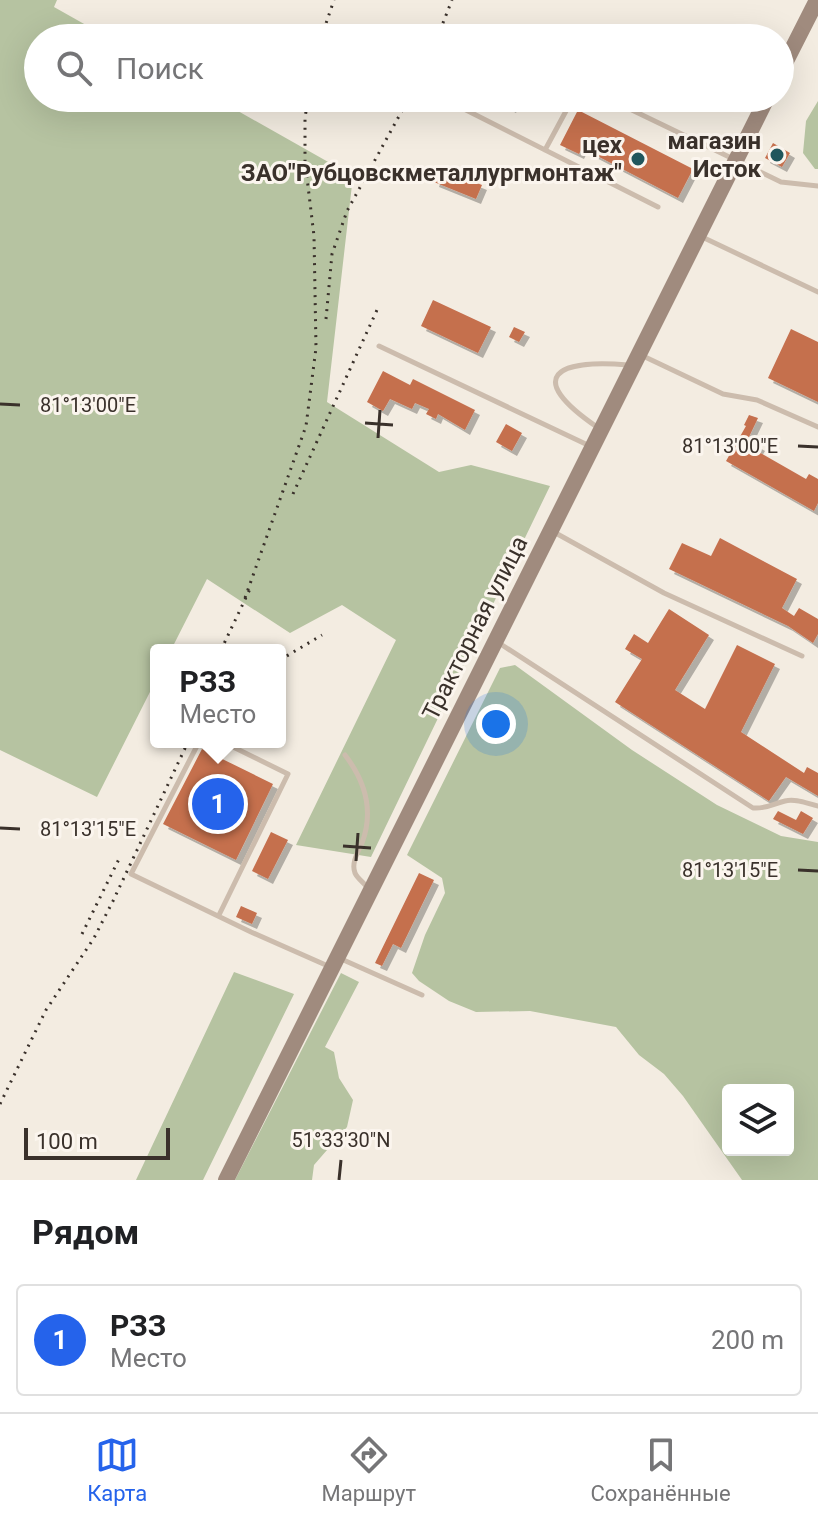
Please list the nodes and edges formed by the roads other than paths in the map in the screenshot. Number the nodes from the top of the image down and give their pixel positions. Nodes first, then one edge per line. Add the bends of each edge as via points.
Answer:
1 (817, 0) edge
2 (794, 45) edge
3 (470, 112) edge
4 (565, 112) edge
5 (635, 112) edge
6 (760, 112) edge
7 (545, 150) junction
8 (735, 161) junction
9 (818, 186) edge
10 (658, 207) dead end
11 (699, 236) junction
12 (818, 292) edge
13 (379, 346) dead end
14 (636, 360) junction
15 (818, 427) edge
16 (601, 430) junction
17 (592, 447) junction
18 (551, 531) junction
19 (495, 640) junction
20 (802, 656) dead end
21 (196, 748) edge
22 (235, 748) edge
23 (345, 755) dead end
24 (818, 806) edge
25 (370, 891) junction
26 (219, 915) junction
27 (335, 963) junction
28 (422, 995) dead end
29 (226, 1180) edge

1 - 2 main road
3 - 7 lane
4 - 7 lane
5 - 8 lane
6 - 8 main road, Тракторная улица
7 - 10 lane
8 - 9 lane via 781,182
8 - 11 main road, Тракторная улица
11 - 12 lane
11 - 14 main road, Тракторная улица
13 - 17 lane
14 - 15 lane via 723,394 757,400
14 - 16 main road, Тракторная улица
14 - 16 lane via 563,368 557,374 559,394
16 - 17 main road, Тракторная улица
17 - 18 main road, Тракторная улица
18 - 19 main road, Тракторная улица
18 - 20 lane via 664,593
19 - 24 lane via 753,808 794,800
19 - 25 main road, Тракторная улица
21 - 26 lane via 131,874
22 - 26 lane via 288,774
23 - 25 lane via 365,791 369,815 354,861 355,872
25 - 27 main road, Тракторная улица
26 - 27 lane
27 - 28 lane
27 - 29 main road, Тракторная улица

